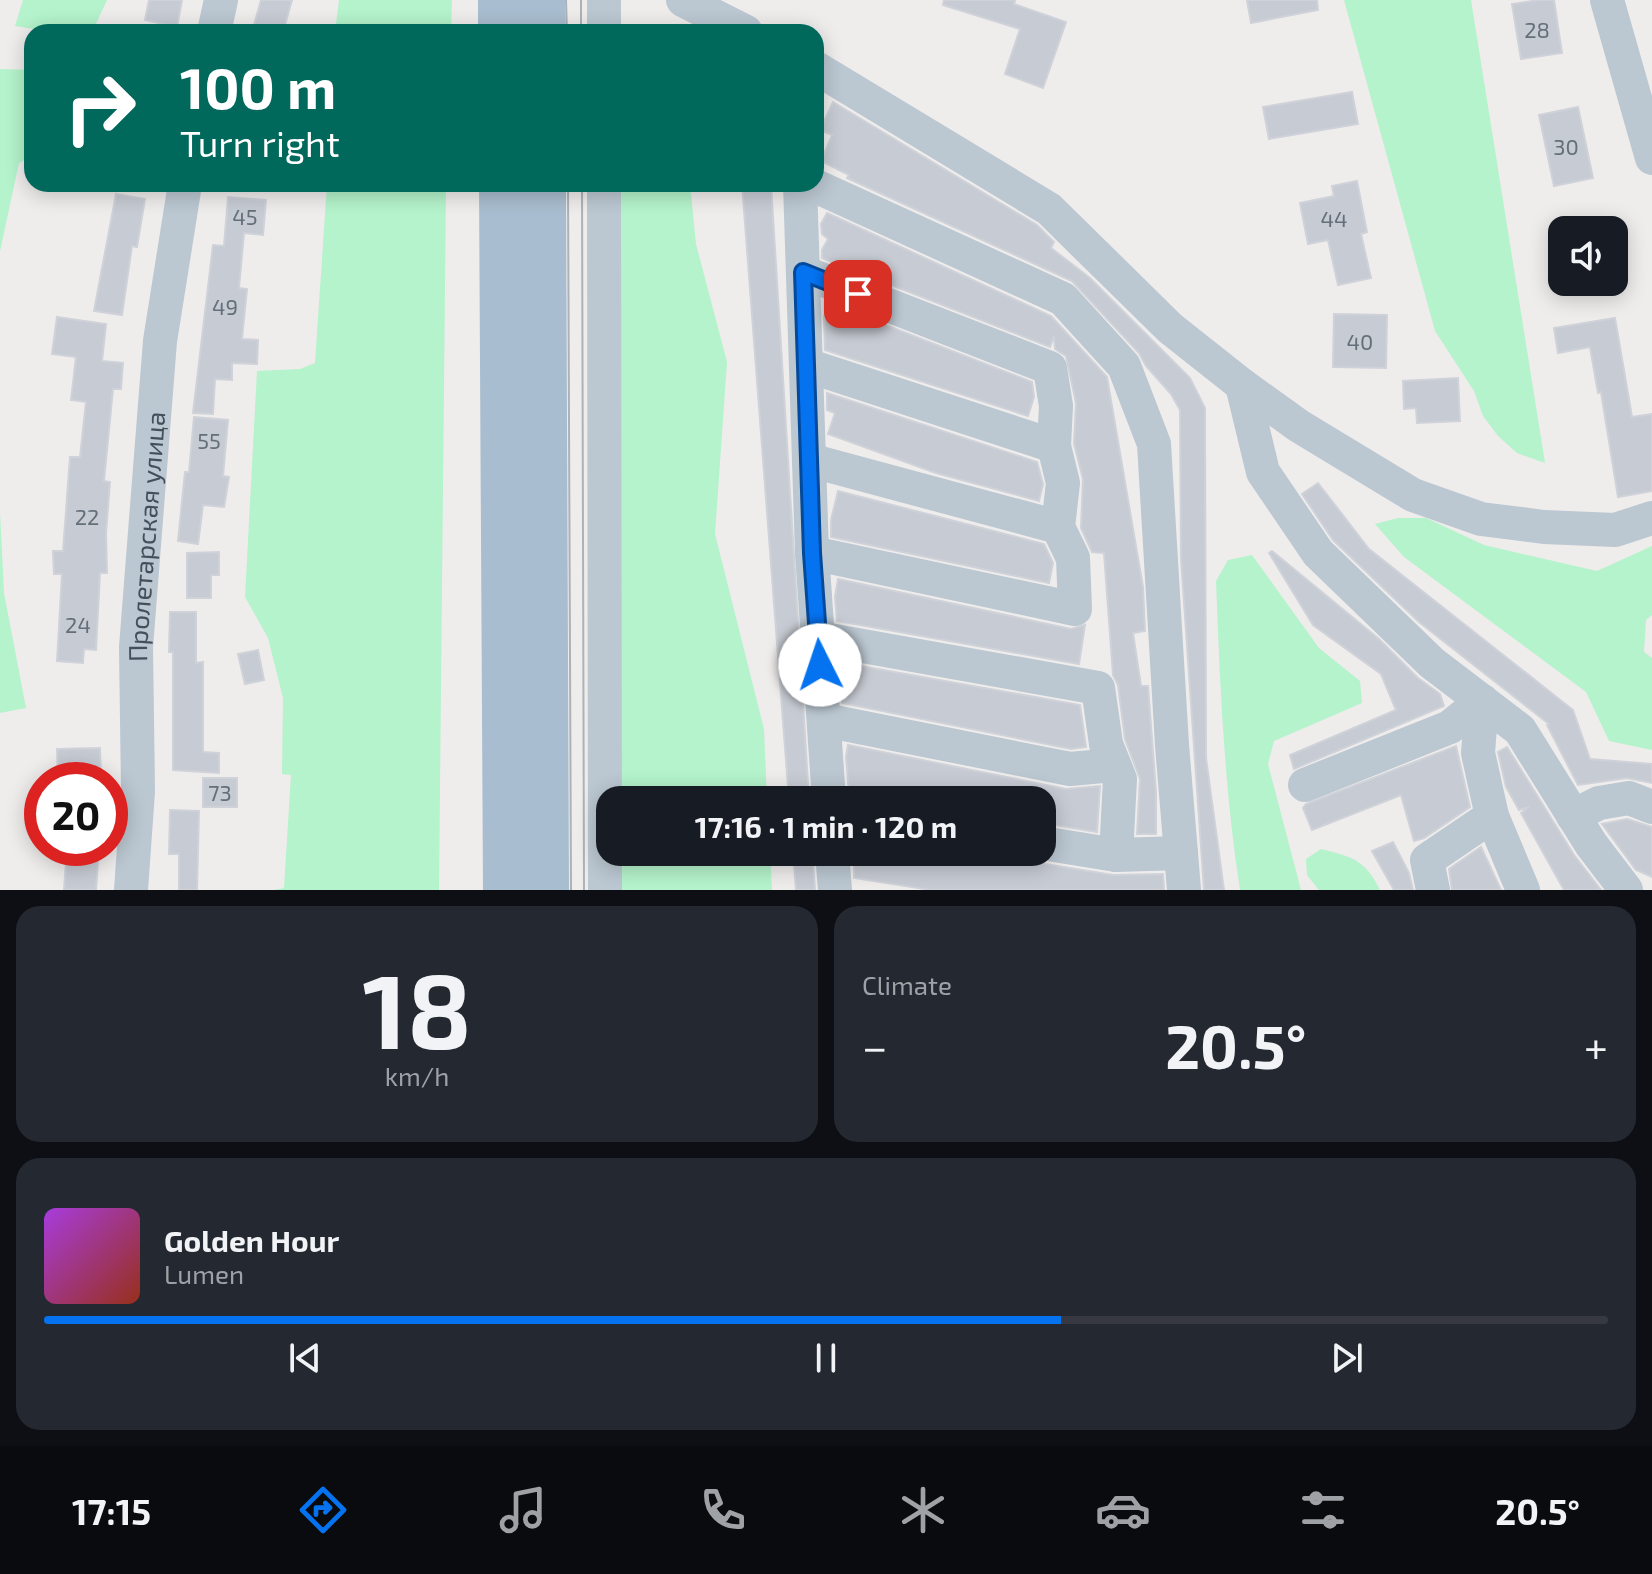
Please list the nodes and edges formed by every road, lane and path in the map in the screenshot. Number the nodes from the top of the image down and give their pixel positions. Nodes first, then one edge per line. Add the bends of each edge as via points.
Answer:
1 (221, 0) edge
2 (500, 0) edge
3 (543, 0) edge
4 (604, 0) edge
5 (683, 0) edge
6 (1607, 0) edge
7 (216, 24) edge
8 (500, 24) edge
9 (544, 24) edge
10 (604, 24) edge
11 (730, 24) edge
12 (824, 73) edge
13 (1652, 158) edge
14 (824, 190) edge
15 (184, 192) edge
16 (501, 192) edge
17 (544, 192) edge
18 (604, 192) edge
19 (800, 192) edge
20 (803, 272) junction
21 (806, 365) junction
22 (1242, 385) junction
23 (1054, 446) junction
24 (809, 460) junction
25 (1652, 518) edge
26 (1058, 527) junction
27 (812, 553) junction
28 (818, 638) junction
29 (1482, 701) junction
30 (824, 720) junction
31 (1114, 765) junction
32 (1305, 785) dead end
33 (828, 786) edge
34 (1652, 807) edge
35 (1492, 816) junction
36 (1573, 816) junction
37 (1056, 845) edge
38 (1181, 853) junction
39 (1116, 855) junction
40 (833, 866) edge
41 (131, 890) edge
42 (505, 890) edge
43 (547, 890) edge
44 (605, 890) edge
45 (835, 890) edge
46 (1184, 890) edge
47 (1433, 890) edge
48 (1523, 890) edge
49 (1626, 890) edge

1 - 7 street
2 - 8 main road
3 - 9 main road
4 - 10 street
5 - 11 street
6 - 13 street
12 - 22 street via 1049,209 1170,328
14 - 38 street via 1063,299 1124,366 1154,444
15 - 41 street, Пролетарская улица via 160,341 136,647 138,791
16 - 42 main road
17 - 43 main road
18 - 44 street
19 - 20 street
20 - 21 street
20 - 23 street via 1050,368 1056,406
21 - 23 street
21 - 24 street
22 - 25 street via 1413,495 1481,519 1615,530
22 - 29 street via 1263,472 1318,553 1432,663
23 - 26 street via 1063,483
24 - 26 street
24 - 27 street
26 - 27 street via 1073,558 1075,609
27 - 28 street
28 - 30 street
28 - 31 street via 1098,688
29 - 32 street via 1450,727
29 - 35 street via 1478,753
29 - 36 street via 1520,730
30 - 31 street via 1070,769
30 - 33 street
31 - 39 street via 1120,779
34 - 36 street via 1629,798 1599,803
35 - 47 street via 1427,860
35 - 48 street
36 - 49 street
37 - 39 street
38 - 39 street
38 - 46 street
40 - 45 street

